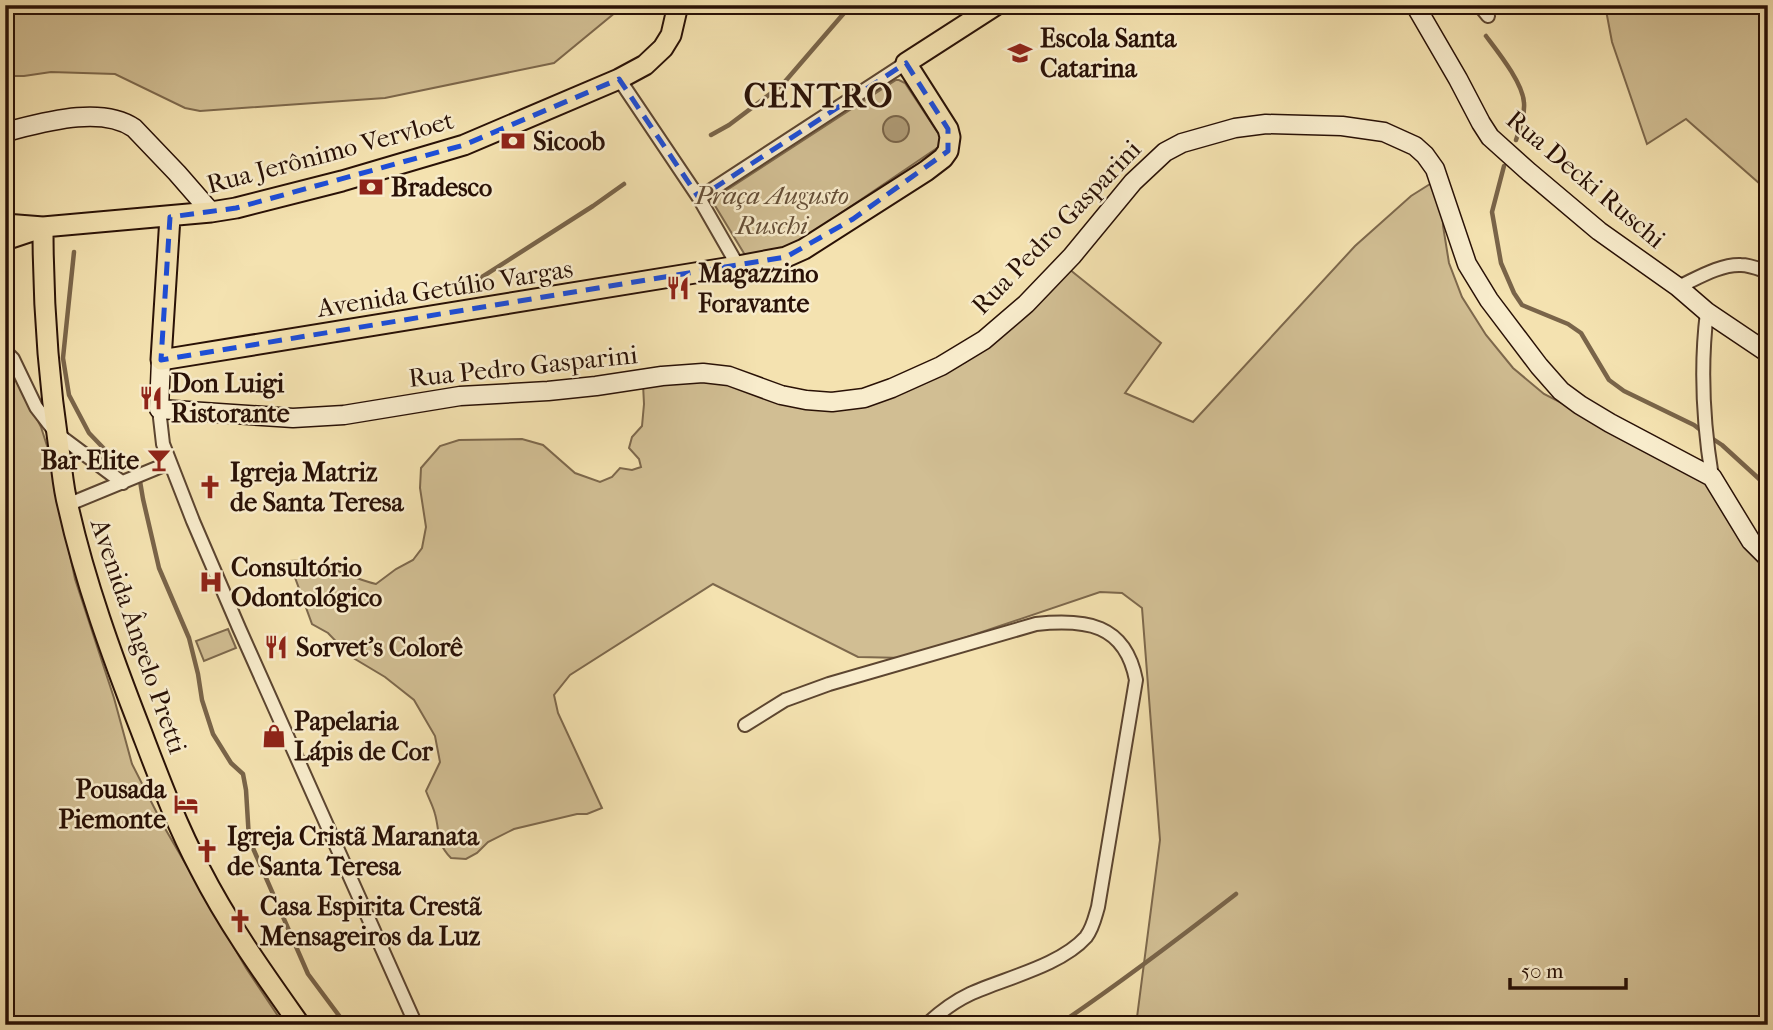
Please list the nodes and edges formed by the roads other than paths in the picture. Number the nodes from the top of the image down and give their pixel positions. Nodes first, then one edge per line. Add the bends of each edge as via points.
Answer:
1 (678, 5) edge
2 (996, 5) edge
3 (1415, 5) edge
4 (1479, 5) edge
5 (1488, 16) dead end
6 (906, 63) junction
7 (619, 79) junction
8 (5, 132) edge
9 (699, 198) junction
10 (211, 212) junction
11 (170, 217) junction
12 (5, 225) edge
13 (43, 227) junction
14 (5, 240) edge
15 (738, 266) junction
16 (1768, 272) edge
17 (1678, 287) junction
18 (1707, 312) junction
19 (5, 351) edge
20 (1768, 353) edge
21 (161, 360) junction
22 (159, 409) junction
23 (56, 433) junction
24 (169, 464) junction
25 (1712, 477) junction
26 (133, 479) junction
27 (67, 505) junction
28 (1768, 558) edge
29 (745, 725) dead end
30 (300, 1025) edge
31 (416, 1025) edge
32 (926, 1025) edge

1 - 7 main road, Rua Jerônimo Vervloet via 663,48 645,65
2 - 6 main road
3 - 17 street, Rua Decki Ruschi via 1490,137 1599,231
4 - 5 street
6 - 9 street
6 - 15 main road via 947,130 948,151 926,171 804,249
7 - 9 street
7 - 10 main road, Rua Jerônimo Vervloet via 464,145 342,181
8 - 10 street via 61,119 109,117 125,122
9 - 15 street
10 - 11 main road, Rua Jerônimo Vervloet
11 - 13 main road, Rua Jerônimo Vervloet
11 - 21 main road
12 - 13 main road
13 - 14 main road
13 - 23 main road, Avenida Ângelo Pretti via 44,302
15 - 21 main road, Avenida Getúlio Vargas
16 - 17 street via 1735,265
17 - 18 street, Rua Decki Ruschi
18 - 20 street, Rua Decki Ruschi
18 - 25 street via 1702,389
19 - 23 street
21 - 22 street
22 - 24 street
22 - 25 street, Rua Pedro Gasparini via 293,418 344,415 460,396 703,373 729,376 806,400 864,398 941,366 984,340 1026,304 1165,152 1235,128 1318,125 1384,132 1415,146 1435,169 1467,264 1489,300 1561,391 1610,424
23 - 26 street
23 - 27 main road, Avenida Ângelo Pretti
24 - 26 street
24 - 31 street
25 - 28 street via 1751,541
26 - 27 street
27 - 30 main road, Avenida Ângelo Pretti via 93,596 163,787 200,869
29 - 32 street via 785,700 829,684 1036,624 1093,625 1124,648 1136,680 1098,907 1087,935 1038,967 968,995

